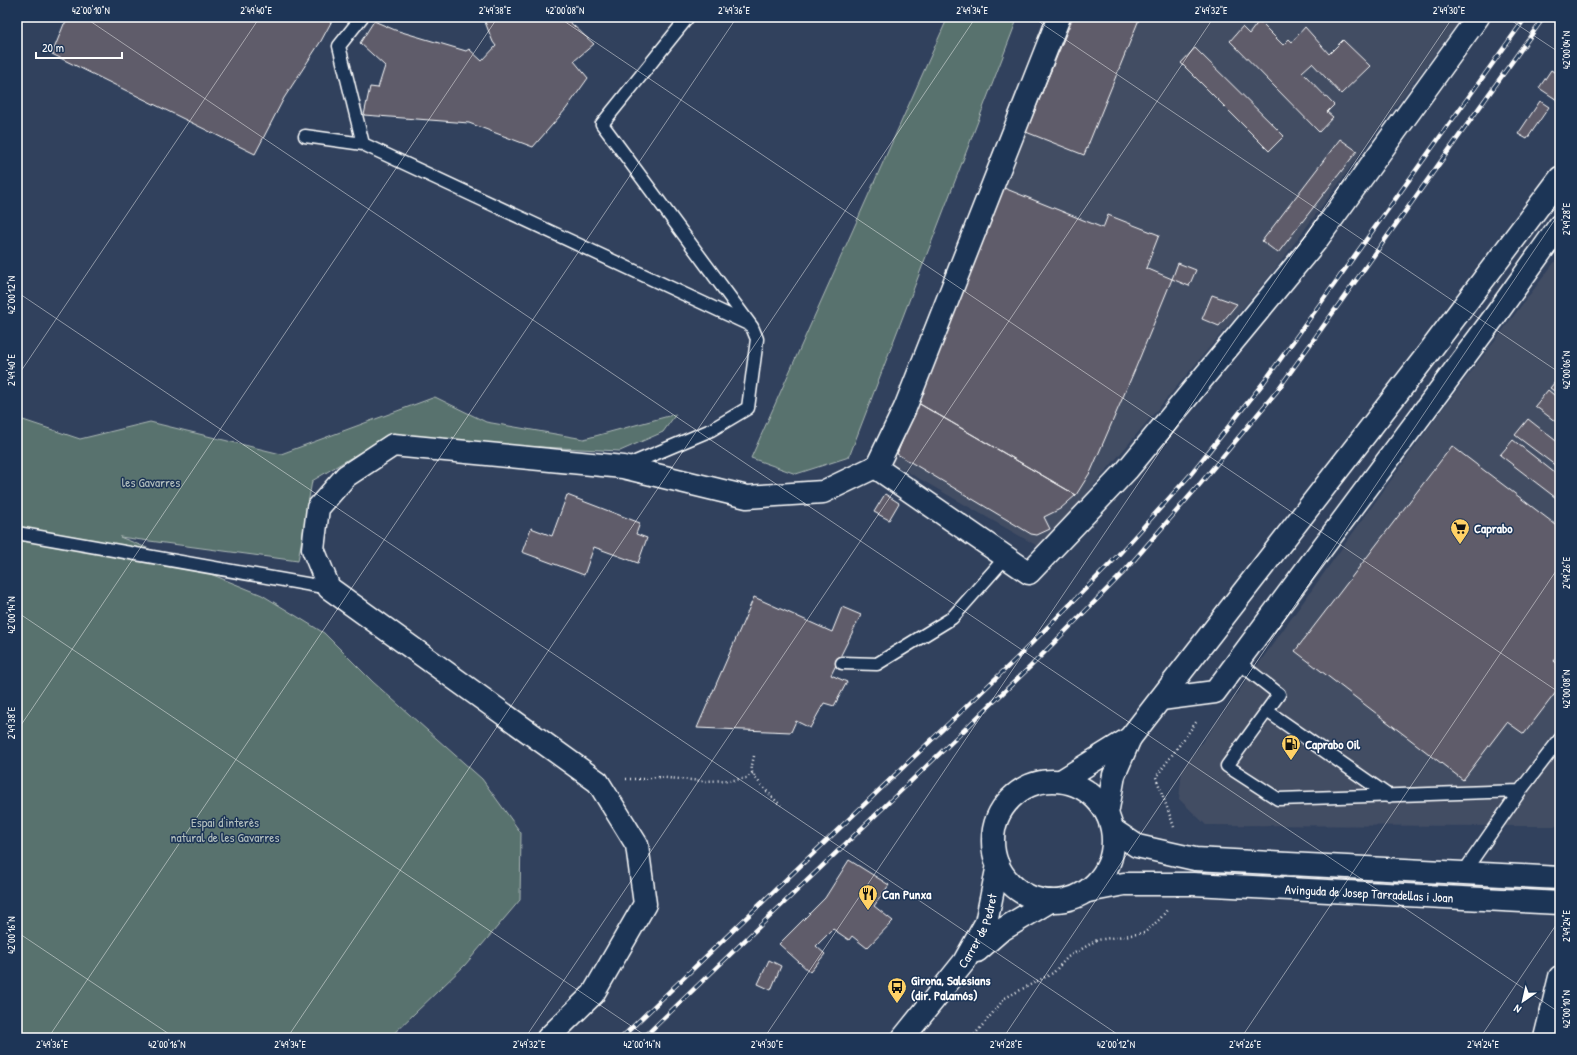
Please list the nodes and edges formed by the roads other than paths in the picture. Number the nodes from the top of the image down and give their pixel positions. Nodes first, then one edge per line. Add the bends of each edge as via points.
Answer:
1 (362, 17) edge
2 (688, 17) edge
3 (1059, 17) edge
4 (1478, 17) edge
5 (305, 136) dead end
6 (363, 144) junction
7 (1560, 178) edge
8 (1560, 225) edge
9 (752, 327) junction
10 (877, 466) junction
11 (623, 467) junction
12 (17, 533) edge
13 (1006, 557) junction
14 (329, 588) junction
15 (1238, 662) junction
16 (842, 663) dead end
17 (1161, 699) junction
18 (1267, 711) junction
19 (1130, 738) junction
20 (1560, 739) edge
21 (1061, 781) junction
22 (1520, 790) junction
23 (1389, 796) junction
24 (1110, 822) junction
25 (998, 865) junction
26 (1463, 873) junction
27 (1560, 878) edge
28 (1088, 891) junction
29 (1050, 901) junction
30 (1560, 903) edge
31 (964, 962) junction
32 (1560, 977) edge
33 (548, 1038) edge
34 (903, 1038) edge
35 (1545, 1038) edge

1 - 6 lane via 339,46
2 - 9 lane via 602,124
3 - 10 street via 905,408
4 - 13 street via 1316,241 1127,470 1029,573
5 - 6 lane
6 - 9 lane
7 - 17 street
8 - 15 street
9 - 11 lane via 757,339 748,408 711,430
10 - 11 street via 823,492 747,497
10 - 13 street
11 - 14 street via 393,445 346,476 318,508 313,549
12 - 14 lane
13 - 16 lane via 952,618 877,664
14 - 33 street via 598,782 637,846 645,904 592,994
15 - 17 street via 1215,692
15 - 18 lane via 1279,694
17 - 19 street
18 - 23 lane
18 - 23 lane via 1227,766 1278,799
19 - 21 street
19 - 24 street via 1114,775
20 - 22 lane
21 - 24 street via 1076,785 1090,793
21 - 25 street via 1030,785 1005,805 997,819 993,834
22 - 23 lane
22 - 26 lane
24 - 26 street, Avinguda de Josep Tarradellas i Joan via 1137,846 1195,859
24 - 28 street via 1113,844 1111,858 1098,882
25 - 29 street via 1007,879 1019,890 1034,898
25 - 31 street, Carrer de Pedret via 986,923
26 - 27 street, Avinguda de Josep Tarradellas i Joan
28 - 29 street via 1070,899
28 - 30 street, Avinguda de Josep Tarradellas i Joan via 1124,884 1193,884
29 - 31 street, Carrer de Pedret via 1000,931
31 - 34 street
32 - 35 street

